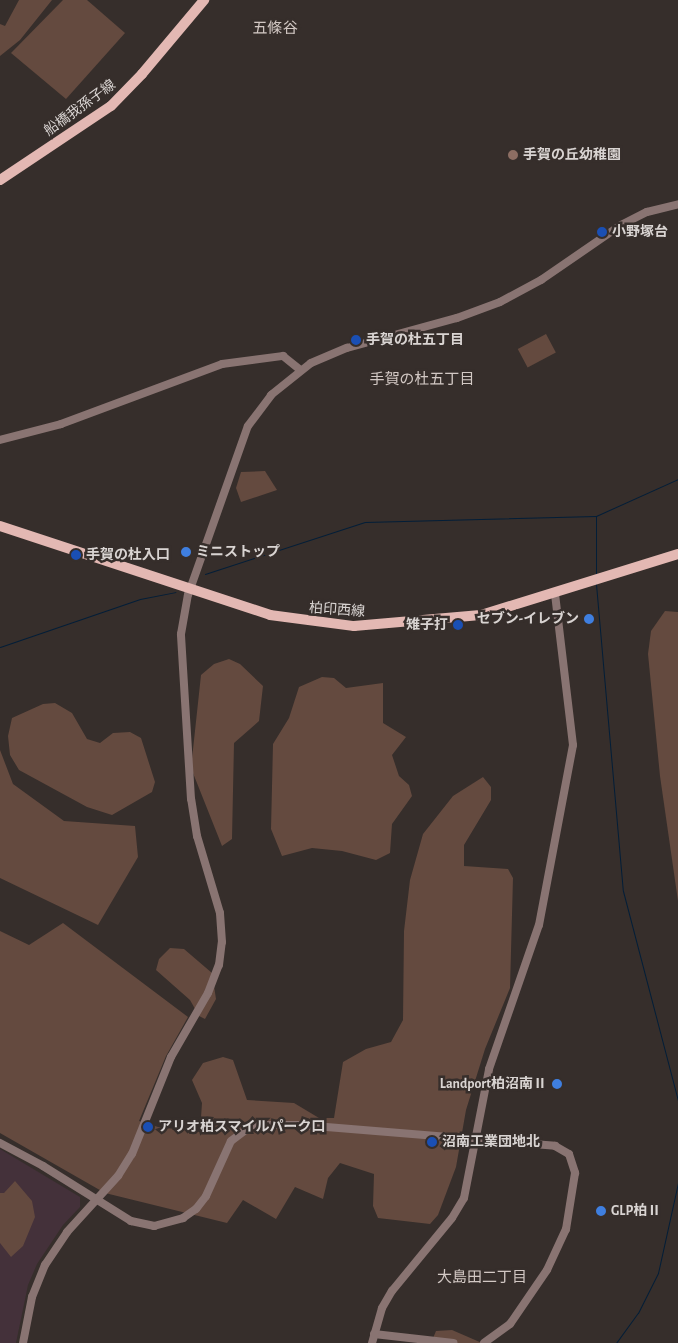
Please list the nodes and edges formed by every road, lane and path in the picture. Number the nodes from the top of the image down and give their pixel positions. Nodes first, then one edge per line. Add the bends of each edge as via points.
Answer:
1 (204, 0) edge
2 (0, 180) edge
3 (678, 204) edge
4 (299, 369) junction
5 (0, 440) edge
6 (0, 526) edge
7 (678, 554) edge
8 (190, 588) junction
9 (555, 594) junction
10 (474, 1139) junction
11 (0, 1143) edge
12 (96, 1200) junction
13 (374, 1334) junction
14 (23, 1343) edge
15 (372, 1343) edge
16 (453, 1343) edge
17 (484, 1343) edge

1 - 2 main road, 船橋我孫子線 via 111,106
3 - 4 street via 647,212 621,225 541,280 500,302 457,318 347,348
4 - 5 street via 283,356 222,364 61,424
4 - 8 street via 270,395 248,426
6 - 8 main road, 柏印西線
7 - 9 main road, 柏印西線
8 - 9 main road, 柏印西線 via 284,618 354,626 472,617
8 - 12 street via 180,647 191,799 197,836 220,913 221,954 215,978 172,1057 132,1154
9 - 10 street via 573,732 572,757 539,925 489,1069
10 - 12 street via 262,1124 244,1129 231,1141 206,1196 183,1218 168,1224 143,1224 131,1221
10 - 13 street via 467,1186 459,1208 392,1291 382,1308
10 - 17 street via 555,1146 568,1154 575,1173 571,1211 556,1254 510,1324
11 - 12 street
12 - 14 street via 67,1232 44,1265 32,1298
13 - 15 street
13 - 16 street

